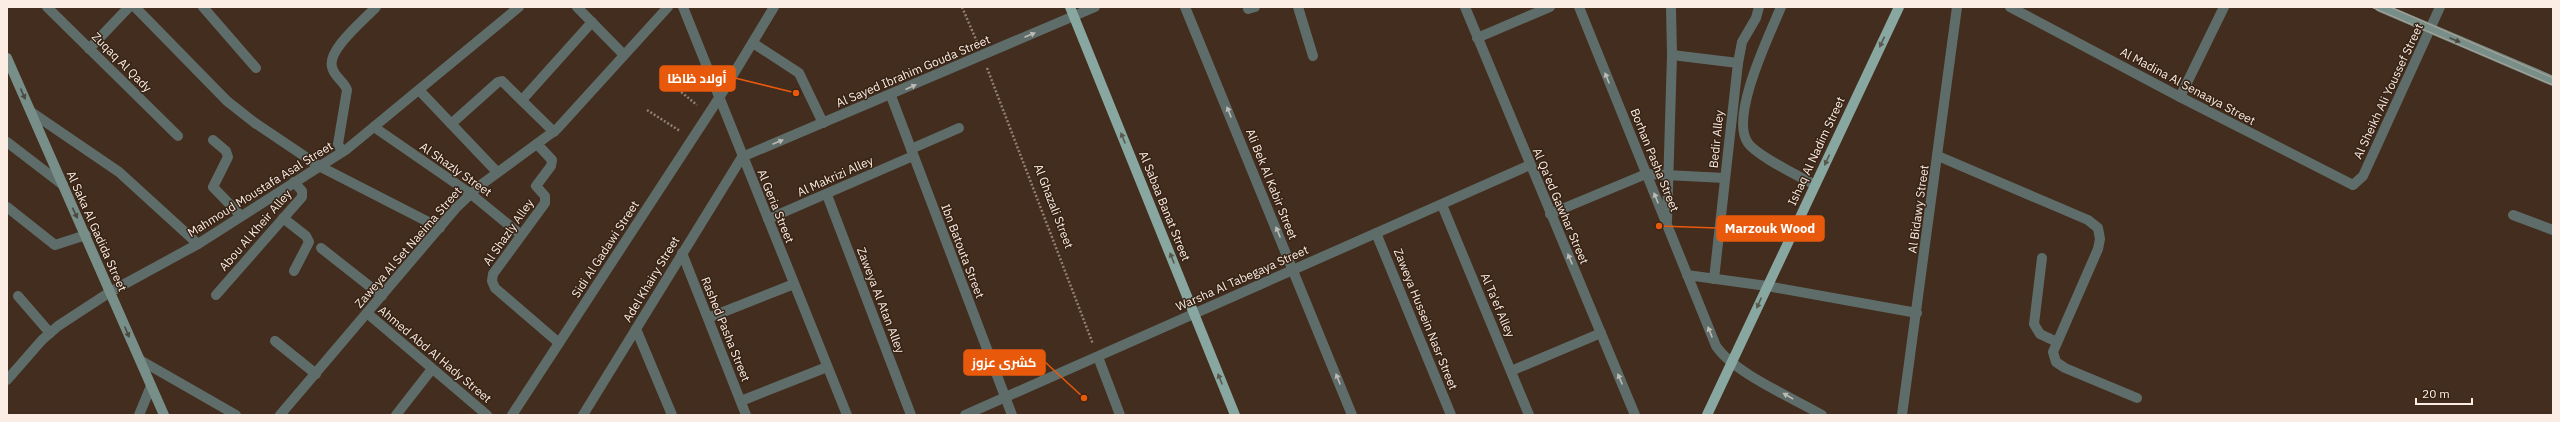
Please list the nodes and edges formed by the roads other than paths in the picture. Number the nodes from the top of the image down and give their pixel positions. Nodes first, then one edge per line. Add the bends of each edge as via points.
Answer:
1 (47, 7) edge
2 (129, 7) edge
3 (135, 7) edge
4 (203, 7) edge
5 (376, 7) edge
6 (519, 7) edge
7 (577, 7) edge
8 (683, 7) edge
9 (774, 7) edge
10 (1095, 7) edge
11 (1185, 7) edge
12 (1298, 7) edge
13 (1465, 7) edge
14 (1550, 7) edge
15 (1579, 7) edge
16 (1671, 7) edge
17 (1760, 7) edge
18 (1781, 7) edge
19 (1899, 7) edge
20 (1958, 7) edge
21 (2010, 7) edge
22 (2224, 7) edge
23 (2380, 7) edge
24 (2440, 7) edge
25 (664, 8) edge
26 (1072, 12) edge
27 (592, 22) junction
28 (2430, 29) junction
29 (1477, 38) junction
30 (752, 43) junction
31 (89, 49) junction
32 (624, 55) junction
33 (1672, 55) junction
34 (1313, 56) dead end
35 (7, 58) edge
36 (1738, 63) junction
37 (256, 68) dead end
38 (2553, 81) edge
39 (419, 90) junction
40 (891, 96) junction
41 (2180, 97) junction
42 (719, 98) junction
43 (522, 100) junction
44 (31, 112) junction
45 (823, 123) junction
46 (451, 124) junction
47 (374, 127) junction
48 (959, 128) dead end
49 (554, 132) junction
50 (178, 136) dead end
51 (213, 140) dead end
52 (7, 142) edge
53 (538, 144) junction
54 (342, 152) junction
55 (912, 153) junction
56 (1938, 156) junction
57 (742, 157) junction
58 (1530, 165) junction
59 (319, 166) junction
60 (497, 172) junction
61 (1646, 174) junction
62 (1668, 175) junction
63 (1725, 178) junction
64 (294, 182) junction
65 (2356, 183) joint
66 (63, 185) junction
67 (1815, 185) junction
68 (471, 194) junction
69 (827, 195) junction
70 (1442, 205) junction
71 (7, 207) edge
72 (1550, 214) junction
73 (2513, 215) dead end
74 (241, 216) junction
75 (284, 218) junction
76 (768, 219) junction
77 (1667, 225) junction
78 (440, 228) junction
79 (2553, 230) edge
80 (1376, 233) junction
81 (86, 235) junction
82 (521, 235) junction
83 (198, 244) junction
84 (321, 248) dead end
85 (682, 253) junction
86 (2042, 258) dead end
87 (1294, 269) junction
88 (294, 271) dead end
89 (1687, 275) junction
90 (1714, 279) junction
91 (794, 284) junction
92 (1767, 286) junction
93 (110, 292) junction
94 (216, 295) dead end
95 (18, 296) dead end
96 (382, 296) junction
97 (1916, 313) junction
98 (367, 314) junction
99 (1194, 314) junction
100 (708, 318) junction
101 (636, 329) junction
102 (50, 332) junction
103 (1601, 333) junction
104 (275, 341) dead end
105 (2057, 342) junction
106 (559, 343) junction
107 (1098, 357) junction
108 (140, 360) junction
109 (1732, 363) junction
110 (827, 367) junction
111 (432, 369) junction
112 (1511, 370) junction
113 (316, 374) junction
114 (7, 380) edge
115 (151, 386) junction
116 (1005, 398) junction
117 (2137, 398) dead end
118 (741, 401) junction
119 (139, 415) edge
120 (164, 415) edge
121 (236, 415) edge
122 (280, 415) edge
123 (396, 415) edge
124 (487, 415) edge
125 (512, 415) edge
126 (583, 415) edge
127 (672, 415) edge
128 (746, 415) edge
129 (847, 415) edge
130 (911, 415) edge
131 (965, 415) edge
132 (1012, 415) edge
133 (1120, 415) edge
134 (1235, 415) edge
135 (1352, 415) edge
136 (1451, 415) edge
137 (1530, 415) edge
138 (1635, 415) edge
139 (1707, 415) edge
140 (1822, 415) edge
141 (1902, 415) edge

1 - 31 street, Zuqaq Al Qady
2 - 31 street
3 - 59 street via 227,101
4 - 37 street
5 - 54 street via 335,50 331,61 334,73 347,90 338,144
6 - 39 street, Mahmoud Moustafa Asal Street
7 - 27 street
8 - 42 street, Al Geria Street
9 - 30 street, Sidi Al Gadawi Street
10 - 26 street, Al Sayed Ibrahim Gouda Street
87 -> 11 street, Ali Bek Al Kabir Street
12 - 34 street
13 - 29 street, Al Qa'ed Gawhar Street
14 - 29 street
61 -> 15 street, Borhan Pasha Street
16 - 33 street
17 - 36 street, Bedir Alley via 1742,42
18 - 67 street via 1752,80 1742,131 1748,143 1757,151
19 -> 67 main road, Ishaq Al Nadim Street
20 - 56 street, Al Bidawy Street
21 - 41 street, Al Madina Al Senaaya Street
22 - 41 street
23 - 28 street
24 - 28 street, Al Sheikh Ali Youssef Street
25 - 32 street, Zaweya Al Set Naeima Street
40 -> 26 street, Al Sayed Ibrahim Gouda Street via 982,56
99 -> 26 main road, Al Sabaa Banat Street
27 - 32 street
27 - 43 street
28 -> 38 street
28 - 65 street, Al Sheikh Ali Youssef Street via 2363,176
29 - 58 street, Al Qa'ed Gawhar Street
30 - 42 street, Sidi Al Gadawi Street
30 - 45 street via 799,73
31 - 50 street, Zuqaq Al Qady
32 - 49 street, Zaweya Al Set Naeima Street
33 - 36 street
33 - 62 street
35 -> 44 street, Al Saka Al Gadida Street
36 - 63 street, Bedir Alley
39 - 46 street
39 - 47 street, Mahmoud Moustafa Asal Street
40 - 45 street, Al Sayed Ibrahim Gouda Street
40 - 55 street, Ibn Batouta Street
41 - 65 street, Al Madina Al Senaaya Street via 2348,184
42 - 57 street, Al Geria Street
42 - 106 street, Sidi Al Gadawi Street
43 - 46 street via 505,83 500,82
43 - 49 street
44 - 66 street, Al Saka Al Gadida Street
44 - 83 street via 120,172
57 -> 45 street, Al Sayed Ibrahim Gouda Street
46 - 60 street
47 - 54 street, Mahmoud Moustafa Asal Street
47 - 68 street, Al Shazly Street
48 - 55 street, Al Makrizi Alley
49 - 53 street, Zaweya Al Set Naeima Street
51 - 74 street via 228,157 214,188
52 - 66 street
53 - 60 street, Zaweya Al Set Naeima Street
53 - 82 street, Al Shazly Alley via 551,158 552,164 536,186 545,196 544,203
54 - 59 street, Mahmoud Moustafa Asal Street
55 - 69 street, Al Makrizi Alley
55 - 116 street, Ibn Batouta Street
56 - 97 street, Al Bidawy Street
56 - 105 street via 2088,220 2098,228 2098,249
57 - 76 street, Al Geria Street
57 - 85 street, Adel Khairy Street
58 - 70 street, Warsha Al Tabegaya Street
58 - 72 street, Al Qa'ed Gawhar Street
59 - 64 street, Mahmoud Moustafa Asal Street
59 - 78 street
60 - 68 street, Zaweya Al Set Naeima Street
61 - 62 street
61 - 72 street
77 -> 61 street, Borhan Pasha Street
62 - 63 street
62 - 77 street
63 - 90 street, Bedir Alley
64 - 74 street, Mahmoud Moustafa Asal Street
64 - 75 street, Abou Al Kheir Alley via 303,195
66 -> 81 street, Al Saka Al Gadida Street
67 - 92 main road, Ishaq Al Nadim Street
68 - 78 street, Zaweya Al Set Naeima Street
68 - 82 street, Al Shazly Street
69 - 76 street, Al Makrizi Alley
69 - 130 street, Zaweya Al Atan Alley
70 - 80 street, Warsha Al Tabegaya Street
70 - 112 street, Al Ta'ef Alley
71 - 81 street via 55,245
103 -> 72 street, Al Qa'ed Gawhar Street
73 - 79 street
74 - 83 street, Mahmoud Moustafa Asal Street
75 - 88 street via 306,236 308,242
75 - 94 street, Abou Al Kheir Alley
76 - 91 street, Al Geria Street
77 - 89 street, Borhan Pasha Street
78 - 96 street, Zaweya Al Set Naeima Street
80 - 87 street, Warsha Al Tabegaya Street
80 - 136 street, Zaweya Hussein Nasr Street
81 - 93 street, Al Saka Al Gadida Street
82 - 106 street, Al Shazly Alley via 493,274 493,285
83 - 93 street, Mahmoud Moustafa Asal Street
84 - 96 street
85 - 100 street, Rashed Pasha Street
85 - 101 street, Adel Khairy Street
86 - 105 street via 2034,324 2040,334
87 - 99 street, Warsha Al Tabegaya Street
135 -> 87 street, Ali Bek Al Kabir Street
89 - 90 street
109 -> 89 street, Borhan Pasha Street via 1716,346
90 - 92 street
91 - 100 street
91 - 110 street, Al Geria Street
92 - 97 street
92 -> 109 main road, Ishaq Al Nadim Street
93 - 102 street, Mahmoud Moustafa Asal Street
93 -> 108 street, Al Saka Al Gadida Street
95 - 102 street
96 - 98 street, Zaweya Al Set Naeima Street
97 - 141 street, Al Bidawy Street
98 - 111 street, Ahmed Abd Al Hady Street
98 - 113 street, Zaweya Al Set Naeima Street
99 - 107 street, Warsha Al Tabegaya Street
134 -> 99 main road, Al Sabaa Banat Street
100 - 118 street, Rashed Pasha Street
101 - 126 street, Adel Khairy Street
101 - 127 street
102 - 114 street, Mahmoud Moustafa Asal Street
103 - 112 street
138 -> 103 street, Al Qa'ed Gawhar Street
104 - 113 street
105 - 117 street via 2053,352 2056,362
106 - 125 street, Sidi Al Gadawi Street
107 - 116 street, Warsha Al Tabegaya Street
107 - 133 street
108 - 115 street, Al Saka Al Gadida Street
108 - 121 street
109 - 139 main road, Ishaq Al Nadim Street
140 -> 109 street, Borhan Pasha Street
110 - 118 street
110 - 129 street, Al Geria Street
111 - 123 street
111 - 124 street, Ahmed Abd Al Hady Street
112 - 137 street, Al Ta'ef Alley
113 - 122 street, Zaweya Al Set Naeima Street
115 - 119 street
115 - 120 street, Al Saka Al Gadida Street
116 - 131 street, Warsha Al Tabegaya Street
116 - 132 street, Ibn Batouta Street
118 - 128 street, Rashed Pasha Street

